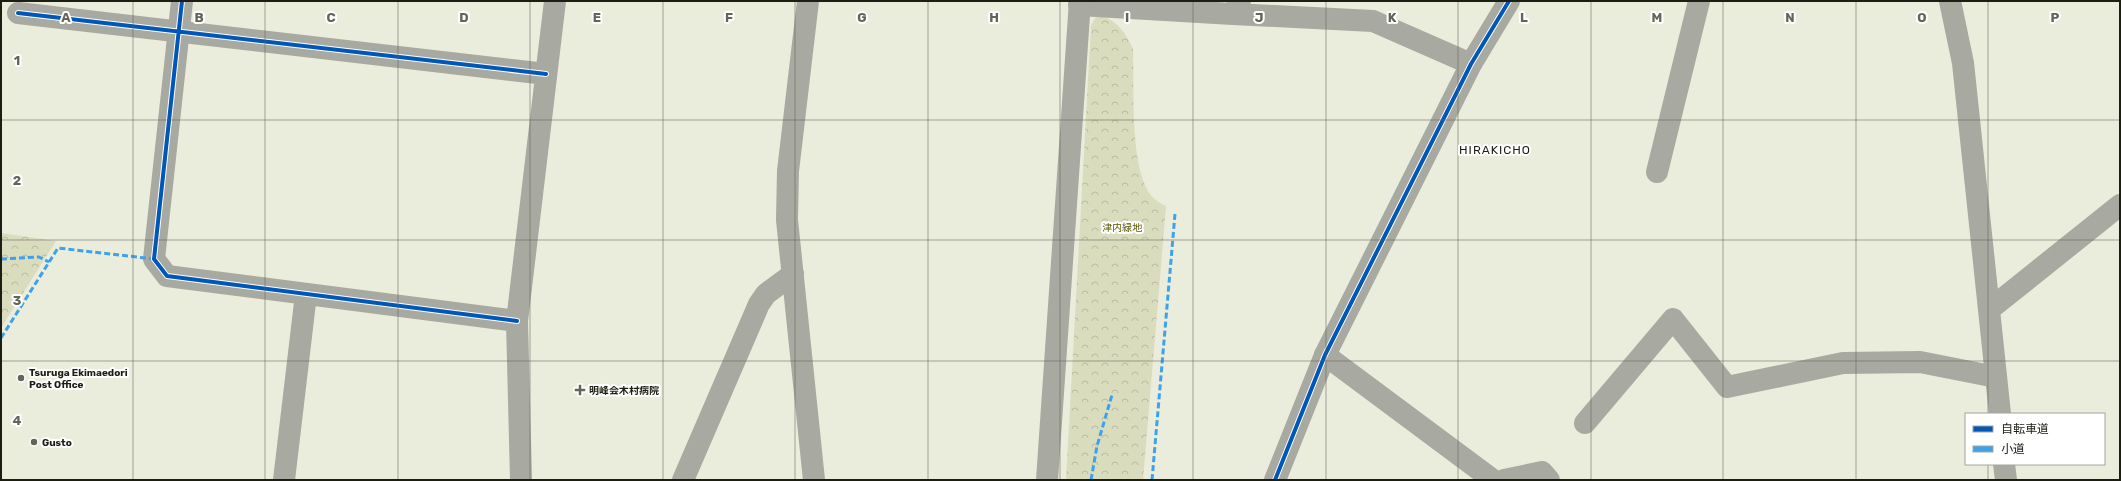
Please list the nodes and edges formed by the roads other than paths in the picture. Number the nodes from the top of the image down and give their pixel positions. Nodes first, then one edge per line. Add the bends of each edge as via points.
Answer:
1 (182, 1) edge
2 (555, 1) edge
3 (808, 1) edge
4 (1509, 1) edge
5 (1699, 1) edge
6 (1950, 1) edge
7 (1079, 3) edge
8 (1186, 6) edge
9 (1236, 8) edge
10 (18, 13) dead end
11 (178, 30) junction
12 (1471, 64) junction
13 (546, 74) junction
14 (1657, 172) dead end
15 (2120, 205) edge
16 (793, 274) junction
17 (306, 294) junction
18 (1990, 308) junction
19 (517, 321) junction
20 (1324, 355) junction
21 (1996, 377) junction
22 (2000, 413) edge
23 (1585, 423) dead end
24 (2004, 465) edge
25 (284, 480) edge
26 (521, 480) edge
27 (683, 480) edge
28 (814, 480) edge
29 (1047, 480) edge
30 (1275, 480) edge
31 (1494, 480) edge
32 (1504, 480) edge
33 (1549, 480) edge
34 (2006, 480) edge

1 - 11 street
2 - 13 street
3 - 16 street via 788,171 787,220
4 - 12 street
5 - 14 street
6 - 18 street via 1962,63
7 - 8 street
7 - 29 street
8 - 9 street
9 - 12 street via 1372,21
10 - 11 street
11 - 13 street
11 - 17 street via 154,259 167,276
12 - 20 street
13 - 19 street
15 - 18 street
16 - 27 street via 766,294 759,304
16 - 28 street
17 - 19 street
17 - 25 street
18 - 21 street
19 - 26 street
20 - 30 street
20 - 31 street
21 - 22 street
21 - 23 street via 1920,362 1843,363 1727,387 1673,319
24 - 34 street
32 - 33 street via 1542,472

